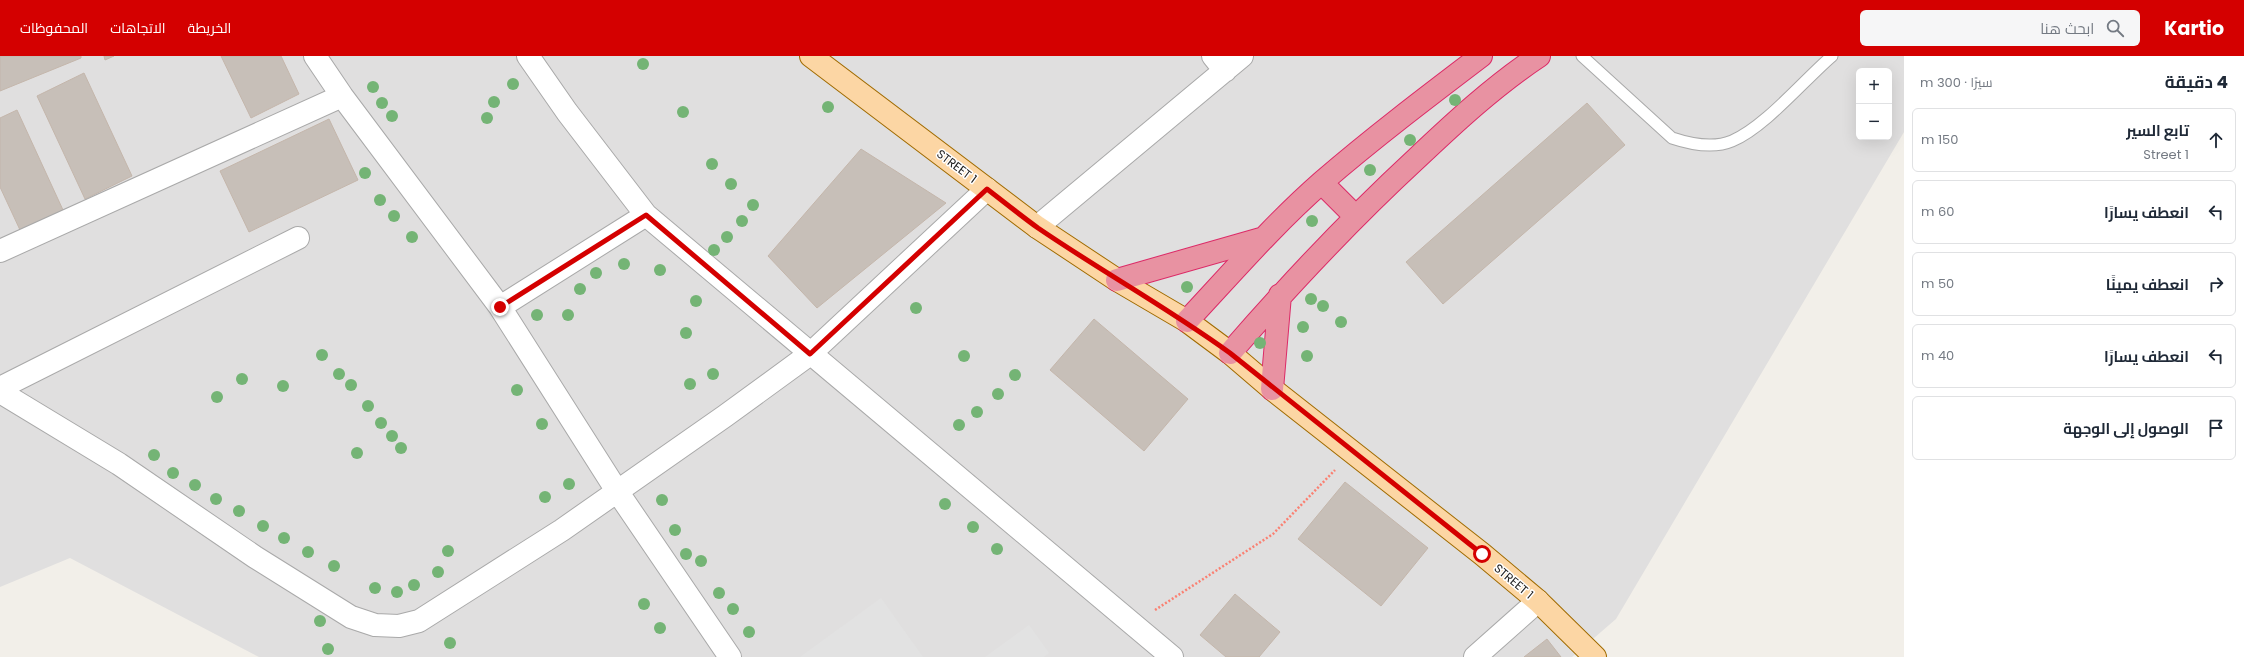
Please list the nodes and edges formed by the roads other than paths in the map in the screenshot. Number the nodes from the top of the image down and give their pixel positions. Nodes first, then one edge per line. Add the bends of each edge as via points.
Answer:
1 (315, 56) edge
2 (528, 56) edge
3 (811, 56) edge
4 (1242, 56) edge
5 (1482, 56) edge
6 (1539, 56) edge
7 (1582, 56) edge
8 (1832, 56) edge
9 (1219, 63) edge
10 (342, 96) junction
11 (1322, 183) junction
12 (987, 189) junction
13 (646, 215) junction
14 (1355, 216) junction
15 (1037, 227) junction
16 (298, 238) dead end
17 (1264, 238) junction
18 (0, 251) edge
19 (1118, 280) junction
20 (1280, 295) junction
21 (500, 307) junction
22 (1187, 321) junction
23 (1230, 353) junction
24 (810, 354) junction
25 (0, 388) edge
26 (1272, 389) junction
27 (0, 392) edge
28 (617, 491) junction
29 (1538, 601) junction
30 (730, 657) edge
31 (1172, 657) edge
32 (1475, 657) edge
33 (1595, 657) edge

1 - 10 street
2 - 13 street via 567,112
3 - 12 main road, STREET 1
4 - 9 street
5 - 11 highway via 1401,117
6 - 14 highway via 1449,127
7 - 8 lane via 1672,138 1689,144 1707,145 1731,141 1755,126
9 - 15 street
10 - 18 street
10 - 21 street
11 - 14 highway
11 - 17 highway
12 - 15 main road, STREET 1
12 - 24 street
13 - 21 street
13 - 24 street
14 - 20 highway
15 - 19 main road, STREET 1
16 - 25 street
17 - 19 highway
17 - 22 highway
19 - 22 main road, STREET 1
20 - 23 highway
20 - 26 highway
21 - 28 street
22 - 23 main road, STREET 1
23 - 26 main road, STREET 1
24 - 28 street
24 - 31 street
26 - 29 main road, STREET 1
27 - 28 street via 119,464 255,557 351,617 375,625 399,626 419,621 562,530
28 - 30 street
29 - 32 street
29 - 33 main road, STREET 1

